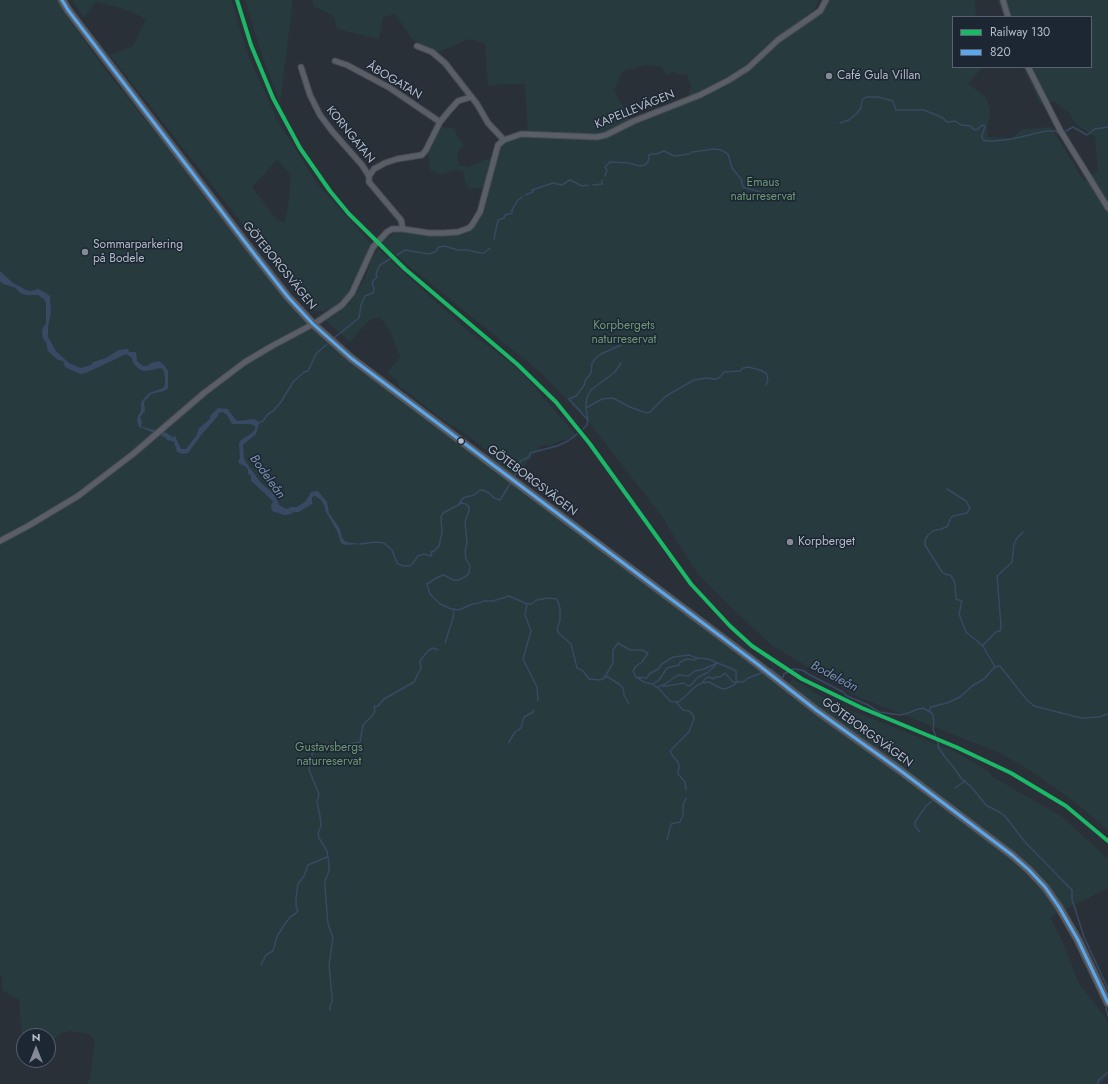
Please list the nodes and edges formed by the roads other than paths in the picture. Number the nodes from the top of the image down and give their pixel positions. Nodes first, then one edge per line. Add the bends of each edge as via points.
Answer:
1 (62, 0) edge
2 (826, 0) edge
3 (1003, 0) edge
4 (1008, 16) edge
5 (417, 46) dead end
6 (335, 61) dead end
7 (301, 67) dead end
8 (1029, 68) edge
9 (471, 97) junction
10 (440, 122) junction
11 (504, 140) junction
12 (369, 176) junction
13 (1108, 208) edge
14 (403, 229) junction
15 (312, 324) junction
16 (0, 541) edge
17 (1108, 1003) edge

1 - 15 street, GÖTEBORGSVÄGEN via 255,256
2 - 11 street, KAPELLEVÄGEN via 820,11 778,40 748,68 700,95 606,135 597,137 521,134
3 - 4 street
5 - 9 street via 432,52 445,63
6 - 10 street, ÅBOGATAN via 390,88
7 - 12 street, KORNGATAN via 312,101 320,114
8 - 13 street via 1060,130
9 - 10 street via 458,101
9 - 11 street via 488,123
10 - 12 street via 422,155 384,163 374,169
11 - 14 street via 498,146 482,205 472,225 458,232 443,233
12 - 14 street, KORNGATAN via 369,182 401,220
14 - 15 street via 392,230 377,242 347,300
15 - 16 street via 245,362 217,382 134,454 78,496
15 - 17 street, GÖTEBORGSVÄGEN via 351,358 1012,855 1045,887 1059,907

